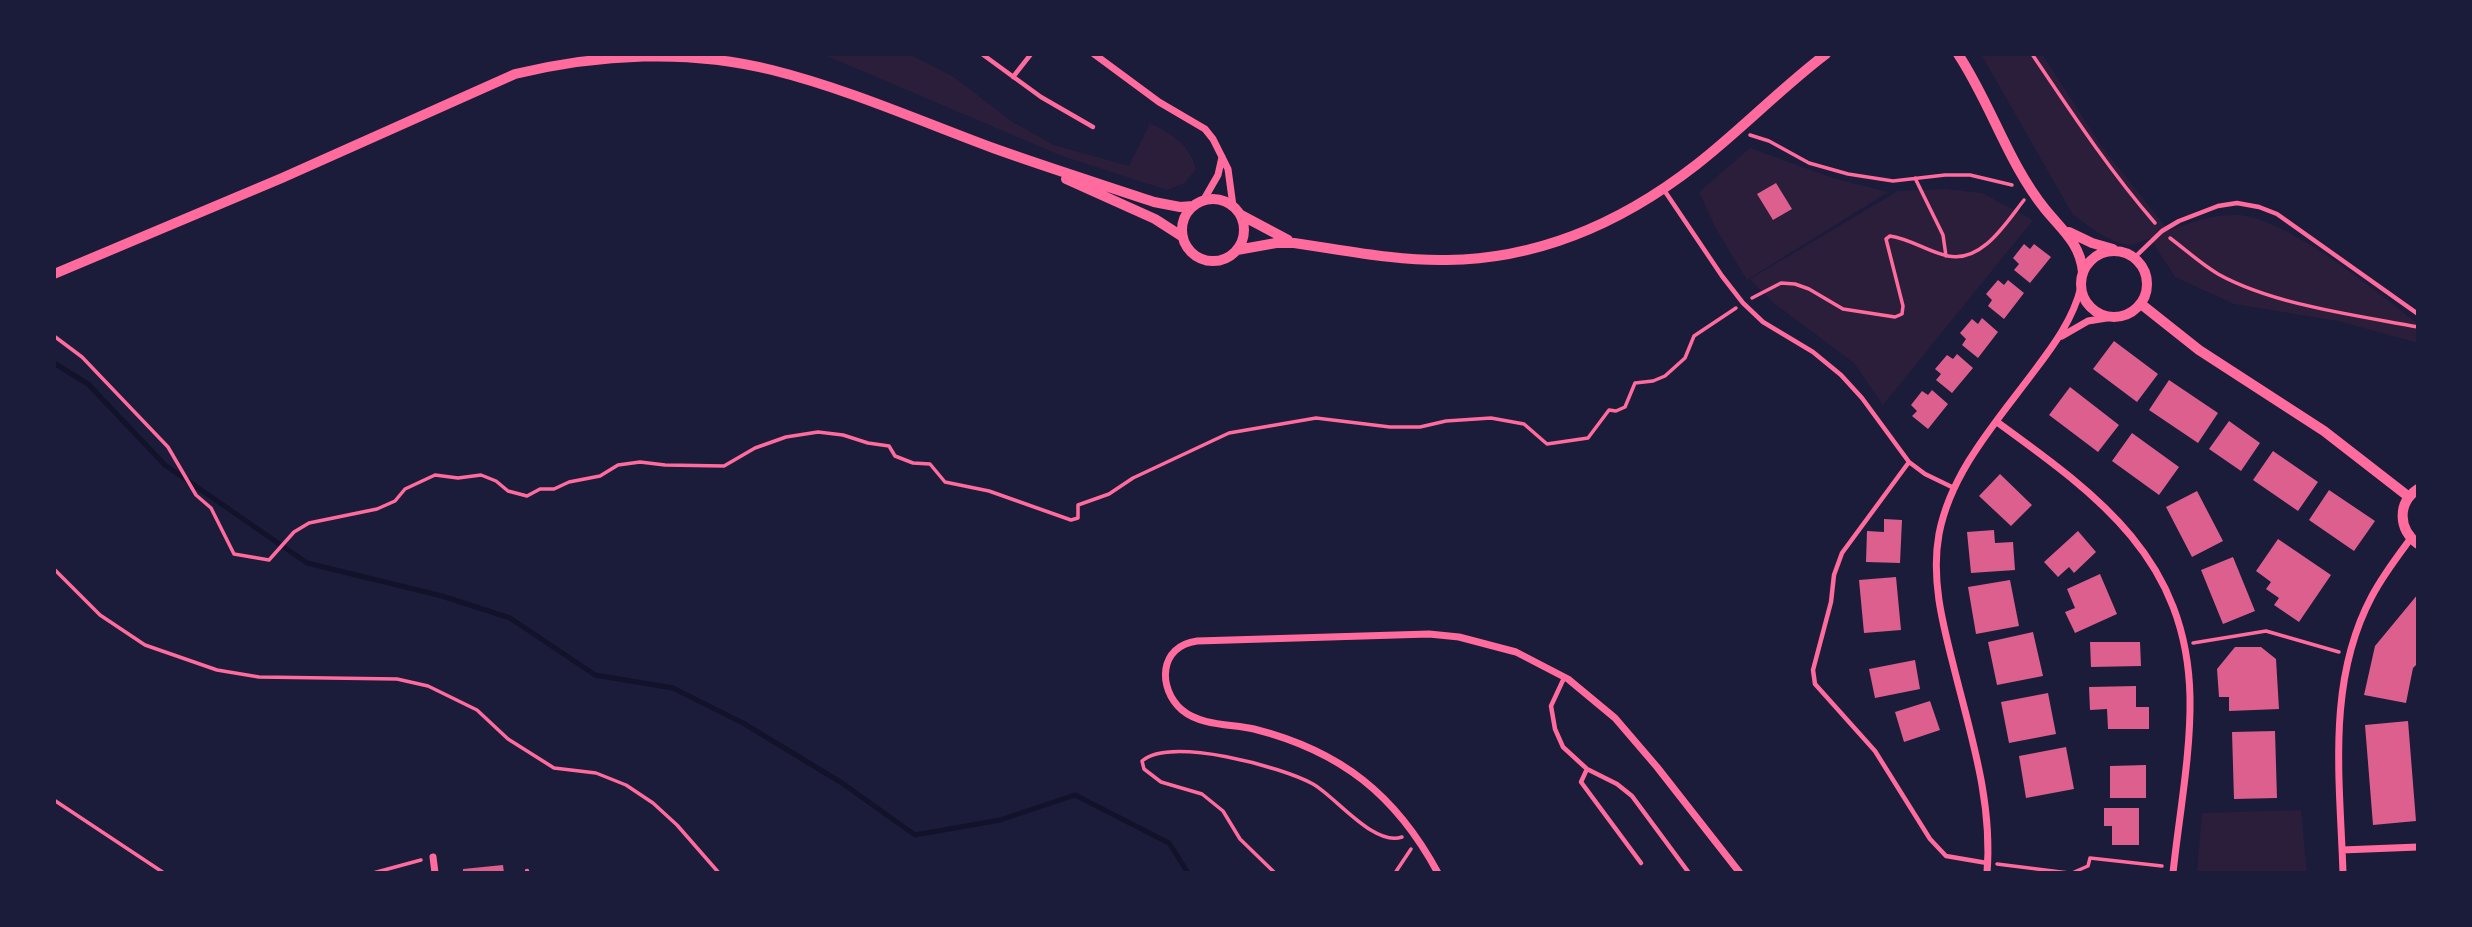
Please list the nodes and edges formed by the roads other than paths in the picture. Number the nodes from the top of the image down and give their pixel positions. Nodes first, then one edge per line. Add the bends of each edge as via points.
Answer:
1 (982, 54) edge
2 (1031, 54) edge
3 (1094, 54) edge
4 (1816, 54) edge
5 (1826, 54) edge
6 (1958, 54) edge
7 (1798, 75) junction
8 (1013, 77) junction
9 (1093, 127) dead end
10 (996, 149) junction
11 (1222, 156) junction
12 (1663, 188) junction
13 (1198, 203) junction
14 (1237, 211) junction
15 (2063, 230) junction
16 (1183, 237) junction
17 (1294, 243) junction
18 (1237, 250) junction
19 (2115, 250) junction
20 (2134, 257) junction
21 (2083, 272) junction
22 (54, 274) edge
23 (2081, 287) junction
24 (2141, 304) junction
25 (2418, 314) edge
26 (2113, 317) junction
27 (2055, 344) junction
28 (1997, 422) junction
29 (1909, 462) junction
30 (1954, 488) junction
31 (2413, 493) edge
32 (2414, 541) edge
33 (1564, 677) junction
34 (1587, 769) junction
35 (2418, 846) edge
36 (2342, 850) junction
37 (433, 857) road end
38 (1641, 863) dead end
39 (1988, 863) junction
40 (2173, 870) edge
41 (435, 873) edge
42 (1438, 873) edge
43 (1689, 873) edge
44 (1740, 873) edge
45 (1987, 873) edge
46 (2343, 873) edge

1 - 8 lane
2 - 8 lane
3 - 11 street via 1205,129
4 - 7 street
5 - 7 street
6 - 15 street via 2031,190
7 - 12 street via 1738,130
8 - 9 lane
10 - 13 street via 1154,202 1180,207
10 - 16 street via 1134,209
10 - 22 street via 857,96 769,69 657,57 555,64 514,74
11 - 13 street via 1218,175
11 - 14 street
12 - 17 street via 1597,226 1559,241 1486,258 1402,258
12 - 29 lane via 1743,303 1841,375
13 - 14 street via 1219,200
13 - 16 street via 1184,220
14 - 17 street
14 - 18 street via 1244,233
15 - 19 street
15 - 21 street via 2076,245
16 - 18 street via 1190,251 1202,260 1225,259
17 - 18 street
19 - 20 street
19 - 21 street via 2095,256
20 - 24 street via 2145,269 2147,280
20 - 25 lane via 2162,231 2195,213 2237,203 2259,207 2277,214
21 - 23 street
23 - 26 street via 2090,307
23 - 27 street
24 - 26 street via 2128,314
24 - 31 street via 2199,350
26 - 27 street via 2077,326
27 - 28 street
28 - 30 street
28 - 40 street via 2080,482 2128,530 2163,582 2175,610 2190,699
29 - 30 lane
29 - 39 lane via 1842,554 1813,670 1815,684 1875,751 1930,839 1946,856
30 - 39 street via 1939,536 1937,587 1983,788
31 - 32 street via 2402,515 2405,530
32 - 36 street via 2372,597 2342,684 2338,728
33 - 34 lane via 1551,706 1555,729 1563,747
33 - 42 street via 1488,643 1429,634 1197,641 1172,652 1166,670 1168,685 1173,699 1187,713 1284,737 1343,764 1390,802
33 - 44 street via 1592,697 1636,741
34 - 38 lane via 1581,782
34 - 43 lane via 1632,796
35 - 36 street
36 - 46 street
37 - 41 street
39 - 45 street

